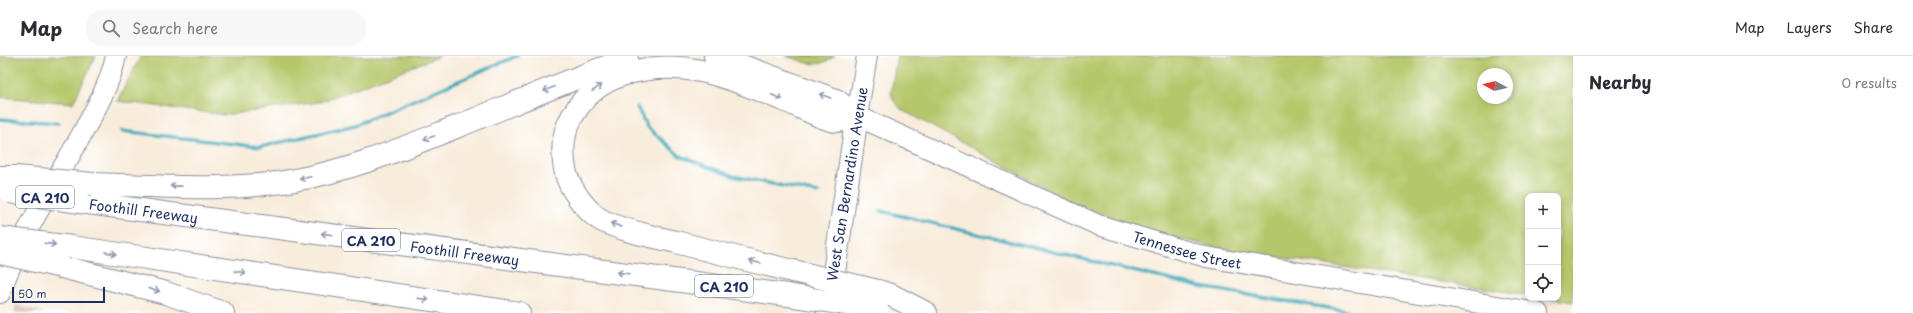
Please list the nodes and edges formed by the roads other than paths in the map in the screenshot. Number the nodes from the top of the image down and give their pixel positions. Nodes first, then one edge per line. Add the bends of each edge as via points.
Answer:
1 (116, 56) edge
2 (635, 56) edge
3 (715, 56) edge
4 (867, 56) edge
5 (857, 116) junction
6 (6, 184) edge
7 (0, 238) edge
8 (0, 253) edge
9 (0, 293) edge
10 (878, 300) junction
11 (223, 313) edge
12 (519, 313) edge
13 (828, 313) edge
14 (906, 313) edge
15 (926, 313) edge
16 (1538, 313) edge

1 - 9 street via 112,76 102,100 71,152
2 -> 6 main road, bridge via 384,156 344,169 295,180 253,186 203,187
5 -> 3 main road via 836,100
4 - 5 street, West San Bernardino Avenue
10 -> 5 main road, bridge via 793,271 632,231 603,220 586,209 575,194 568,180 564,146 568,126 584,98 615,77 638,70 662,67 720,75 835,121
5 - 13 main road, West San Bernardino Avenue
5 - 16 street, Tennessee Street via 1098,225 1206,257
10 -> 6 main road, Foothill Freeway / CA 210, bridge via 787,295 80,202
7 -> 12 main road, bridge
8 -> 11 main road, bridge via 166,293
10 - 14 main road, Foothill Freeway / CA 210
10 - 15 main road via 893,296

